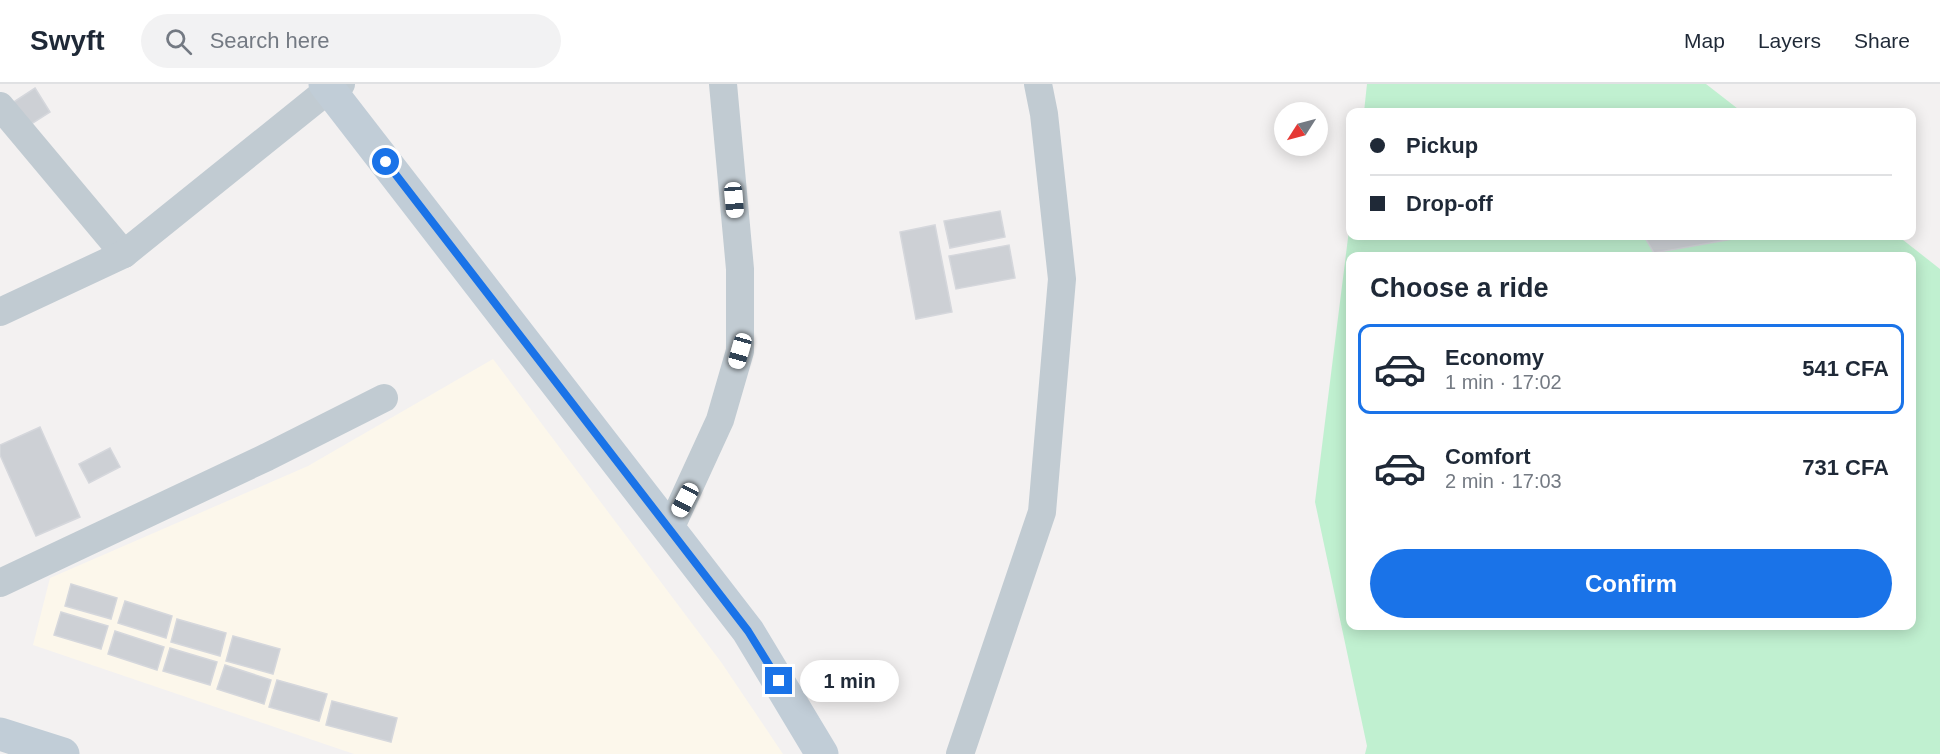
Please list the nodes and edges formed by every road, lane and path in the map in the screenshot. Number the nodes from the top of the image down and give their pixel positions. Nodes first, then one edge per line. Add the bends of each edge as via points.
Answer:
1 (723, 84) edge
2 (1038, 84) edge
3 (332, 86) edge
4 (0, 106) edge
5 (124, 254) junction
6 (0, 312) edge
7 (384, 398) dead end
8 (670, 529) junction
9 (0, 583) edge
10 (0, 734) edge
11 (63, 754) edge
12 (822, 754) edge
13 (960, 754) edge

1 - 8 street via 740,268 740,351 720,420
2 - 13 street via 1062,279 1042,512
3 - 5 street
3 - 8 street
4 - 5 street
5 - 6 street
7 - 9 street
8 - 12 street via 748,631
10 - 11 street

